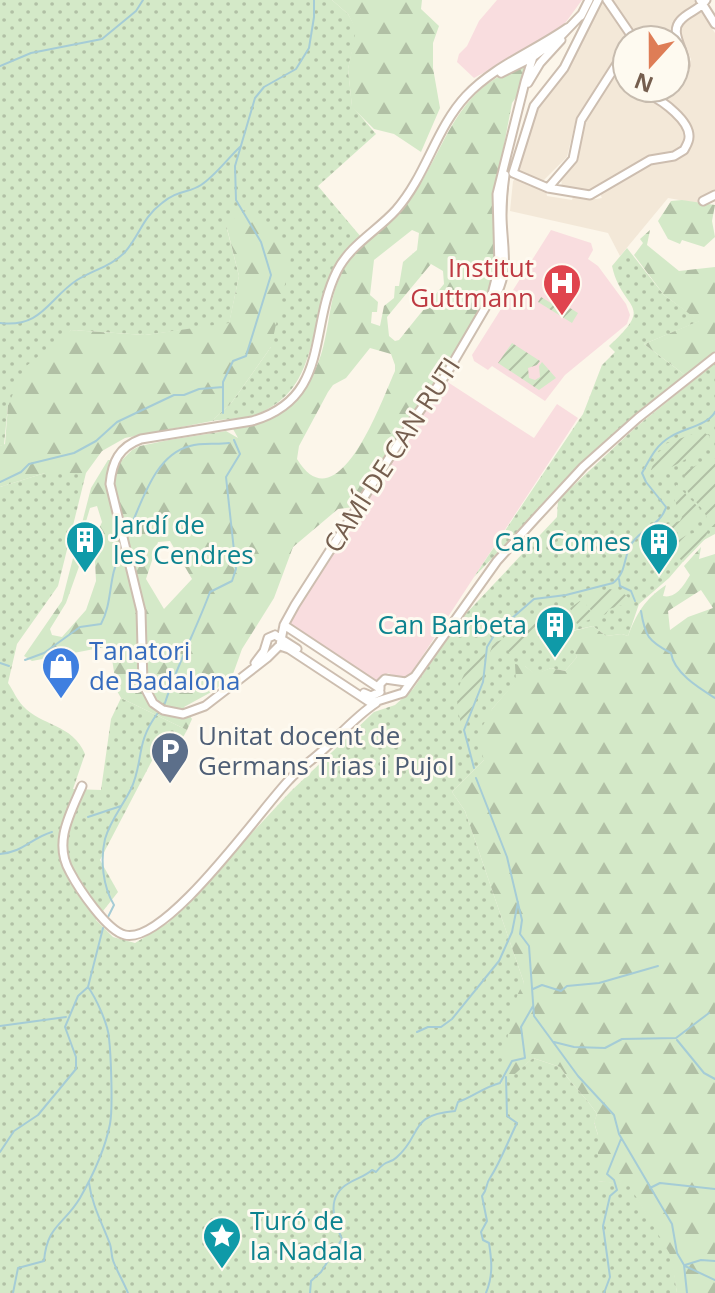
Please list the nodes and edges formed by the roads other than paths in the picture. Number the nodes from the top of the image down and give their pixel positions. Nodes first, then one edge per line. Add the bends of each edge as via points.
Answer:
1 (589, 0) edge
2 (598, 0) edge
3 (607, 0) edge
4 (703, 2) edge
5 (581, 15) junction
6 (624, 24) edge
7 (678, 24) edge
8 (715, 24) edge
9 (567, 28) junction
10 (561, 40) junction
11 (533, 57) junction
12 (611, 73) edge
13 (475, 87) junction
14 (523, 92) junction
15 (668, 104) edge
16 (507, 157) junction
17 (548, 188) junction
18 (498, 190) junction
19 (715, 195) edge
20 (703, 201) dead end
21 (502, 215) junction
22 (497, 234) junction
23 (505, 263) junction
24 (496, 282) junction
25 (488, 305) junction
26 (715, 357) edge
27 (295, 605) junction
28 (284, 625) junction
29 (277, 644) junction
30 (415, 677) junction
31 (394, 679) junction
32 (392, 697) junction
33 (375, 698) junction
34 (82, 786) dead end

1 - 5 street
2 - 17 street via 564,68 534,106 513,173
3 - 6 street
4 - 7 street
4 - 8 street
5 - 9 street
5 - 10 street, CAMÍ DE CAN RUTI
9 - 11 street
9 - 13 street
10 - 11 street
10 - 14 street, CAMÍ DE CAN RUTI
11 - 13 street
11 - 14 street, CAMÍ DE CAN RUTI
12 - 17 street via 581,120 573,159
13 - 29 street via 453,114 397,210 338,269 313,365 290,401 252,421 134,441 112,469 114,506 141,611 141,672 148,696 163,710 183,714 205,706
14 - 16 street, CAMÍ DE CAN RUTI
15 - 17 street via 687,127 684,150 650,160 590,195
16 - 18 street, CAMÍ DE CAN RUTI
16 - 21 street, CAMÍ DE CAN RUTI
18 - 21 street, CAMÍ DE CAN RUTI
18 - 22 street, CAMÍ DE CAN RUTI
19 - 20 street
21 - 23 street, CAMÍ DE CAN RUTI
22 - 23 street, CAMÍ DE CAN RUTI
22 - 24 street, CAMÍ DE CAN RUTI
23 - 24 street, CAMÍ DE CAN RUTI
23 - 25 street, CAMÍ DE CAN RUTI via 503,281
24 - 25 street, CAMÍ DE CAN RUTI
25 - 27 street, CAMÍ DE CAN RUTI
26 - 30 street via 583,467 497,561
27 - 28 street, CAMÍ DE CAN RUTI
27 - 29 street, CAMÍ DE CAN RUTI via 275,630
28 - 29 street, CAMÍ DE CAN RUTI
28 - 33 street
29 - 33 street
30 - 31 street via 406,682
30 - 32 street via 403,693
31 - 32 street via 399,686
31 - 33 street via 385,679
32 - 33 street
33 - 34 street via 291,777 187,900 140,934 124,935 108,924 69,872 63,833

